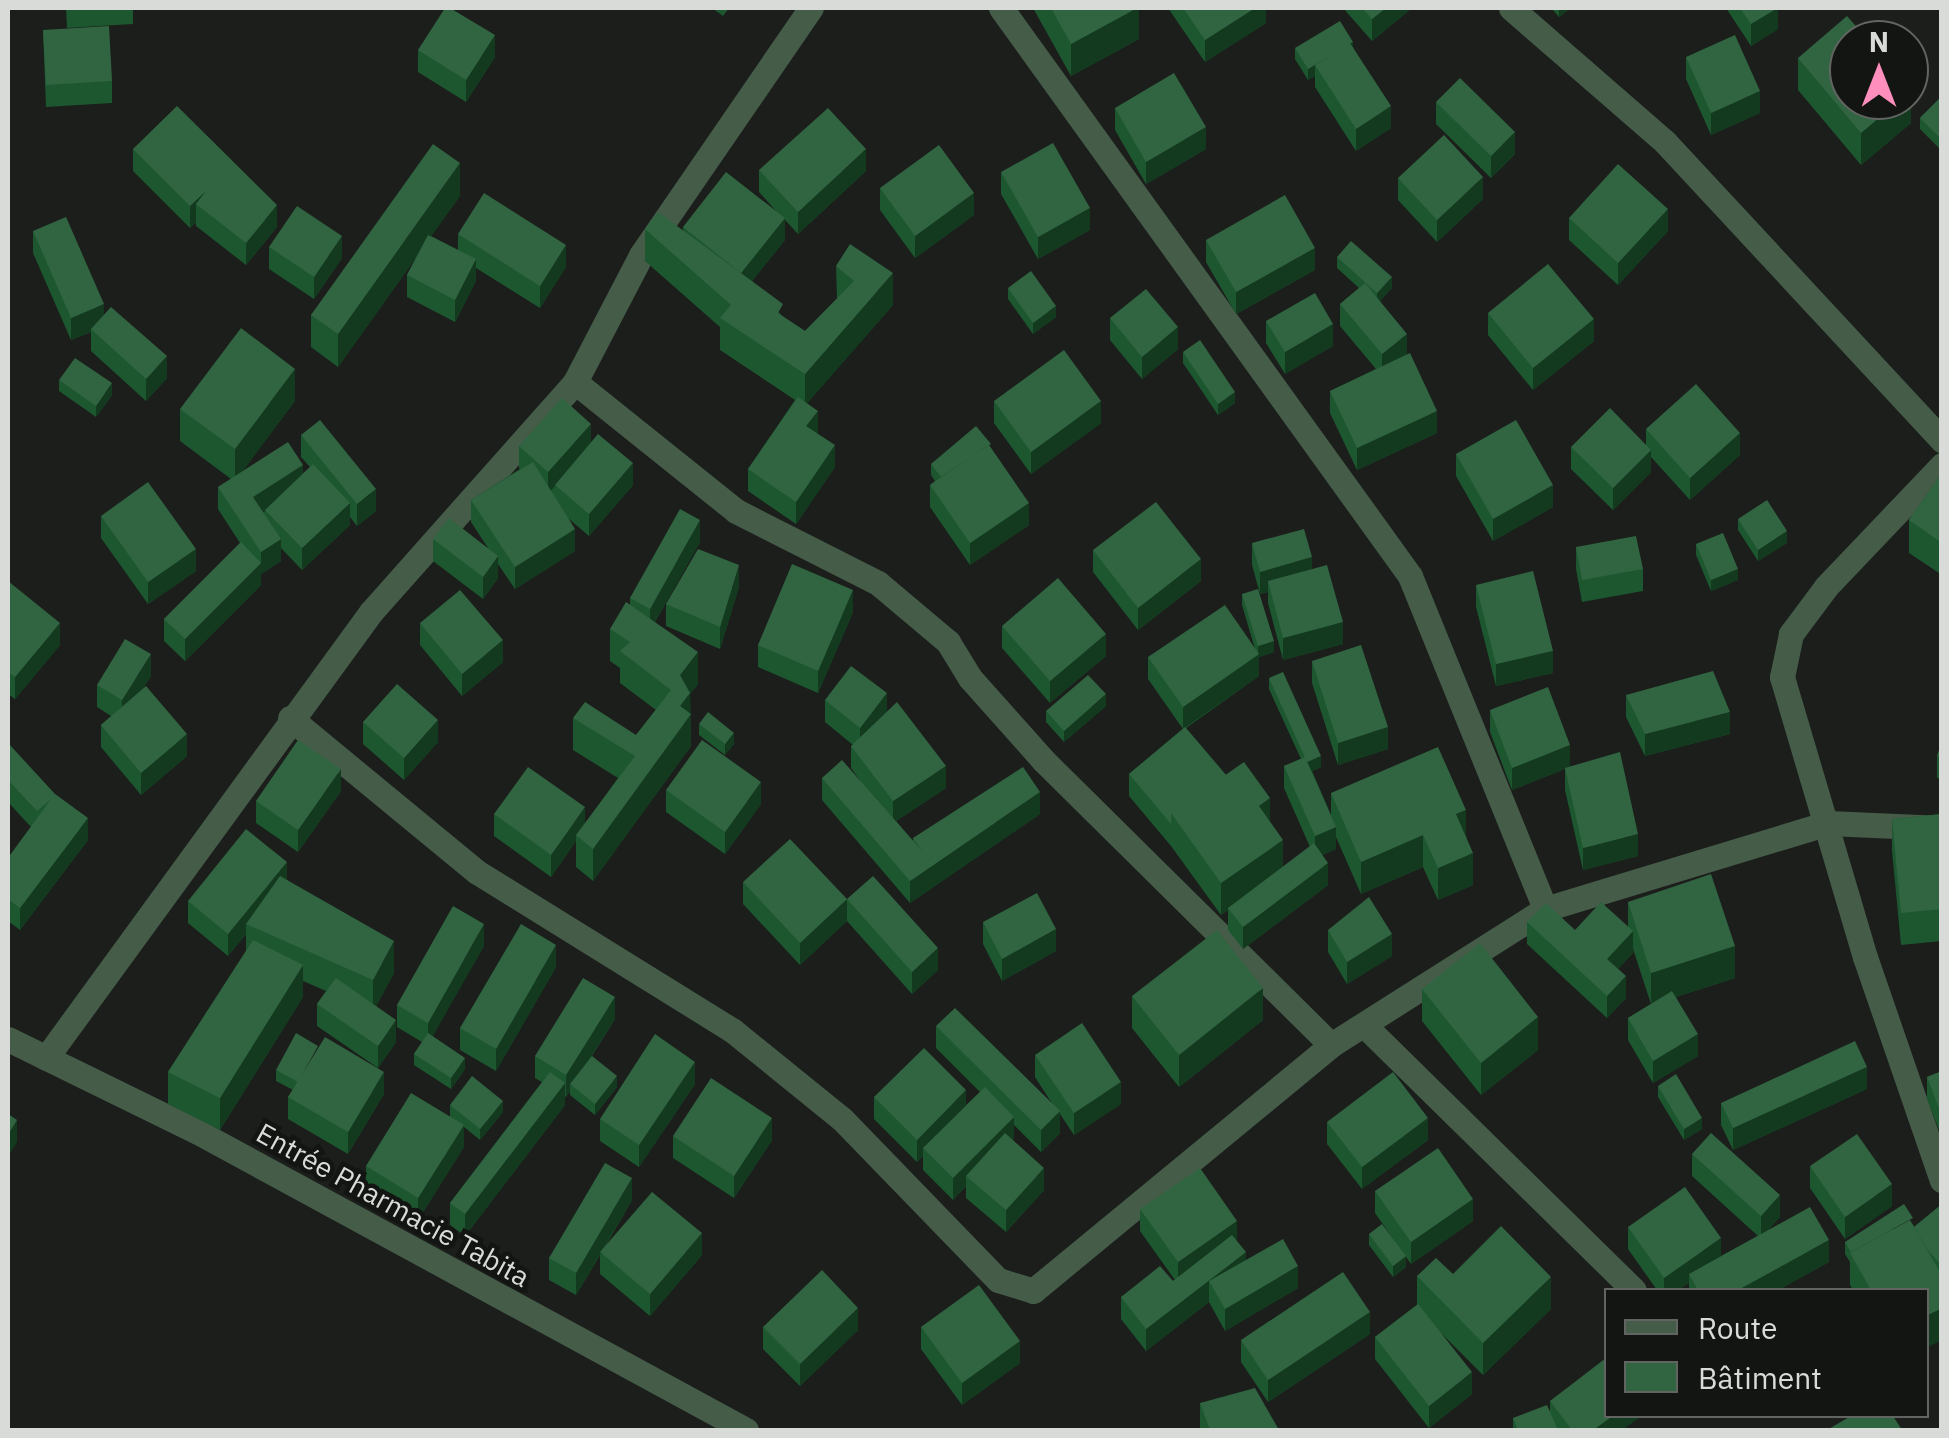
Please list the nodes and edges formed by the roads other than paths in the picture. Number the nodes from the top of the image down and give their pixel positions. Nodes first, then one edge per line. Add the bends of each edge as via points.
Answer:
1 (811, 8) edge
2 (1001, 8) edge
3 (1512, 8) edge
4 (574, 382) junction
5 (1942, 440) edge
6 (1942, 465) edge
7 (290, 718) junction
8 (1828, 823) junction
9 (1942, 828) edge
10 (1545, 909) junction
11 (1364, 1025) junction
12 (8, 1039) edge
13 (1331, 1044) junction
14 (46, 1058) junction
15 (1942, 1180) edge
16 (1632, 1288) edge
17 (746, 1430) edge

1 - 4 street via 642,255
2 - 10 street via 1410,576
3 - 5 street via 1665,142
4 - 7 street via 372,612
4 - 13 street via 736,511 878,583 948,642 970,678 1043,760
6 - 8 street via 1826,588 1792,634 1782,677
7 - 13 street via 477,872 732,1030 842,1119 1014,1289 1033,1291
7 - 14 street
8 - 9 street
8 - 10 street
8 - 15 street
10 - 11 street
11 - 13 street
11 - 16 street
12 - 14 street, Entrée Pharmacie Tabita
14 - 17 street, Entrée Pharmacie Tabita via 196,1131

